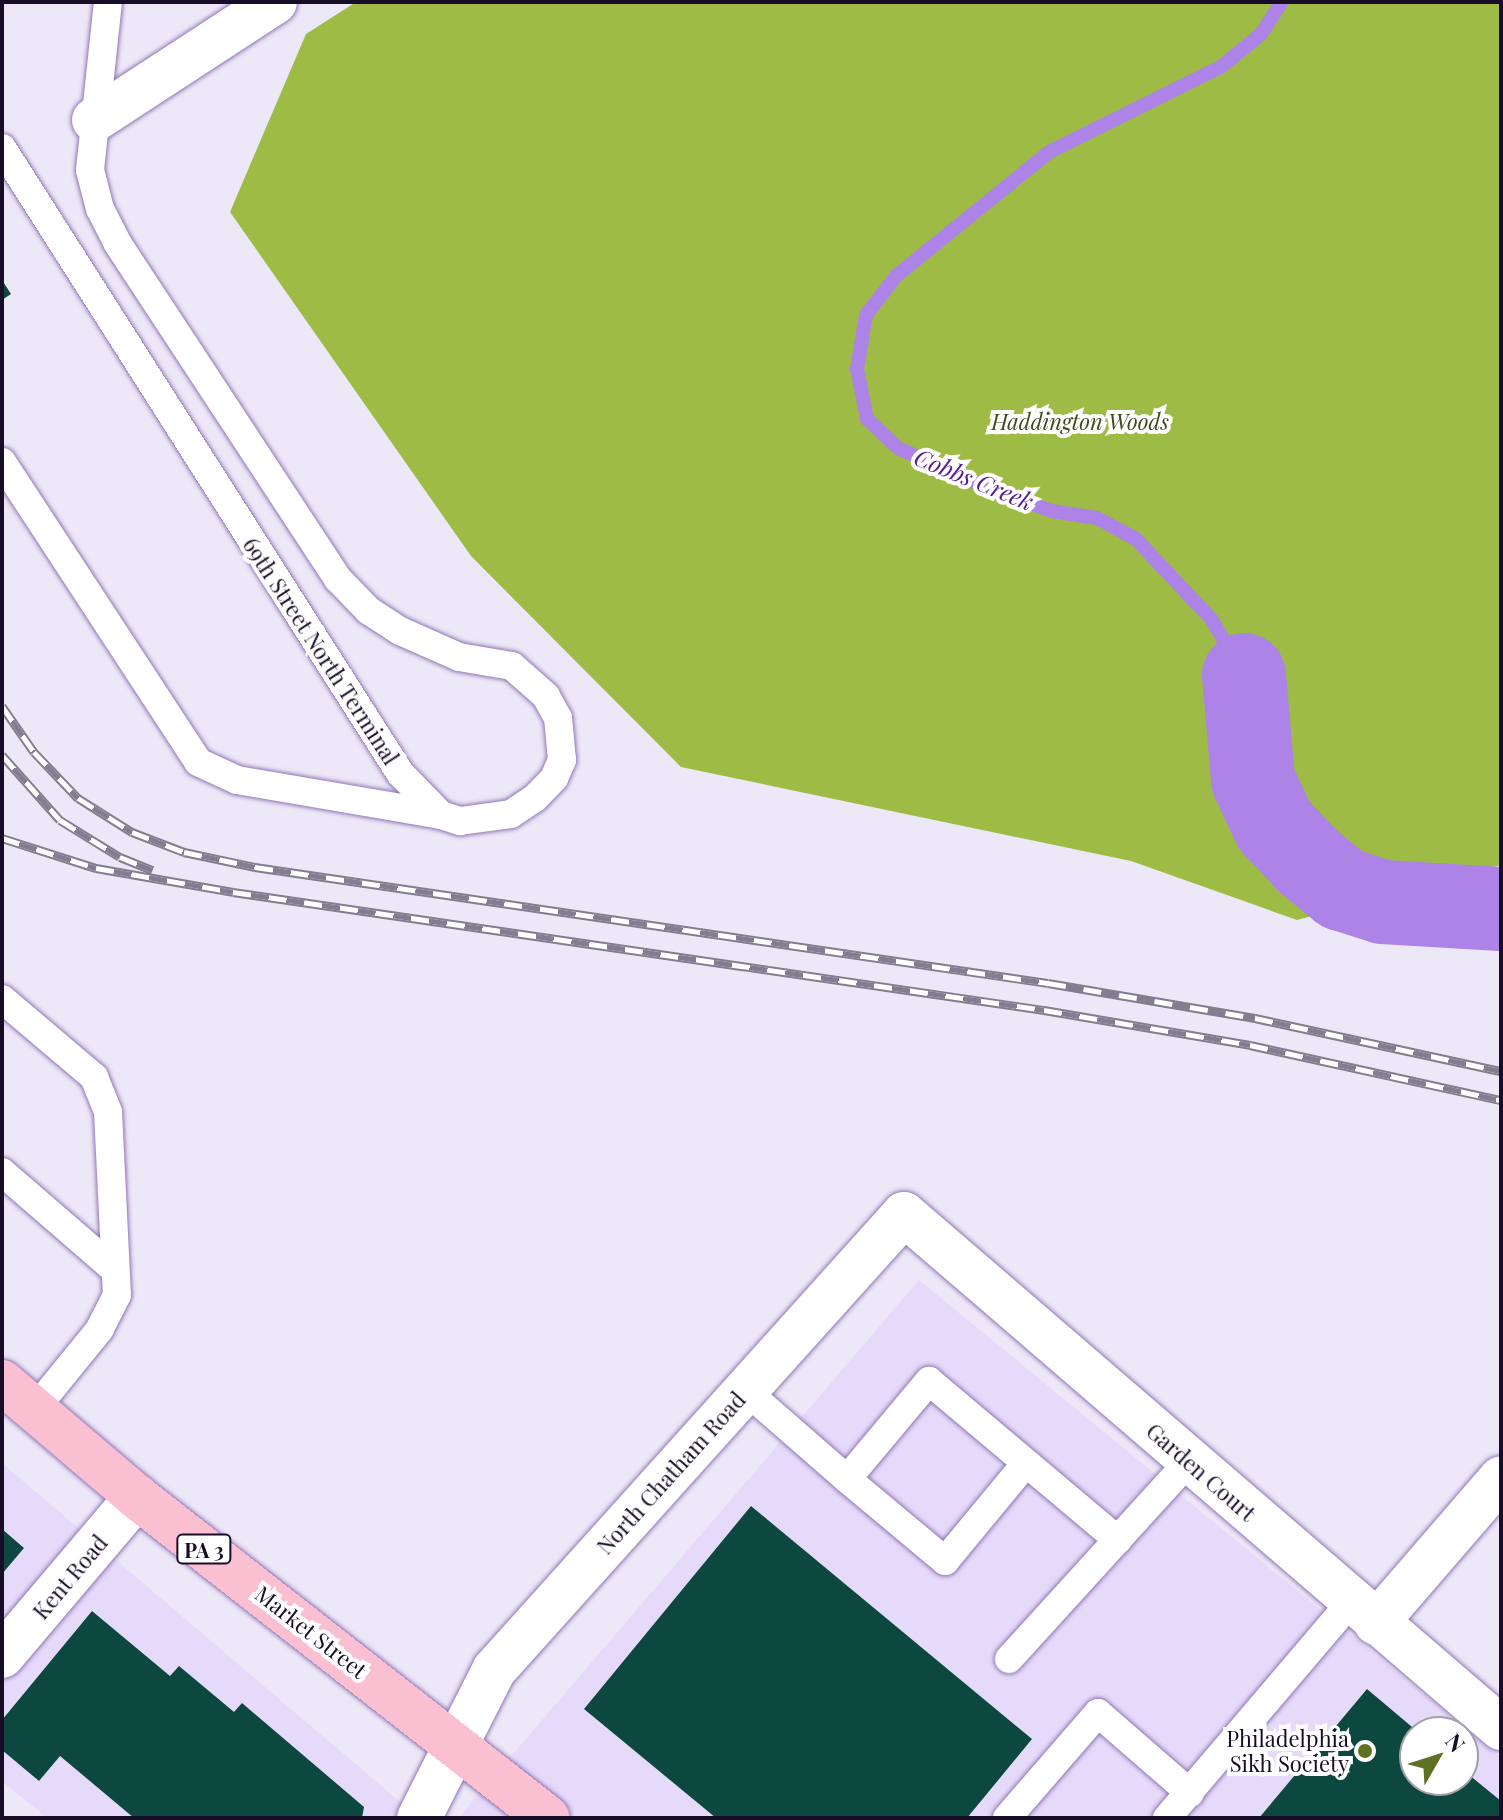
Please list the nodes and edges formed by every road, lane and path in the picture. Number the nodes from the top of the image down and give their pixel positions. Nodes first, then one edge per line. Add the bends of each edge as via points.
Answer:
1 (108, 2) edge
2 (275, 2) edge
3 (94, 120) junction
4 (2, 148) edge
5 (2, 462) edge
6 (441, 815) junction
7 (2, 999) edge
8 (2, 1172) edge
9 (904, 1214) joint
10 (114, 1269) junction
11 (2, 1382) edge
12 (745, 1390) junction
13 (35, 1409) junction
14 (1189, 1461) junction
15 (1026, 1463) junction
16 (1501, 1478) edge
17 (847, 1479) junction
18 (137, 1497) junction
19 (1118, 1540) junction
20 (1364, 1612) junction
21 (2, 1656) edge
22 (1009, 1659) dead end
23 (1501, 1728) edge
24 (456, 1745) junction
25 (1190, 1793) junction
26 (419, 1818) edge
27 (548, 1818) edge
28 (1007, 1818) edge
29 (1167, 1818) edge

1 - 3 lane
2 - 3 street
3 - 6 lane via 94,192 118,244 338,579 368,610 424,644 459,657 512,666 531,679 558,718 562,760 535,798 484,821
4 - 6 lane, 69th Street North Terminal via 378,745
5 - 6 lane via 198,762 237,780
7 - 10 lane via 94,1077 104,1099
8 - 10 lane
9 - 12 street, North Chatham Road
9 - 14 street, Garden Court
10 - 13 lane via 112,1310
11 - 13 main road, Market Street / PA 3
12 - 17 lane
12 - 24 street, North Chatham Road via 494,1670
13 - 18 main road, Market Street / PA 3
14 - 19 lane
14 - 20 street, Garden Court
15 - 17 lane via 929,1381
15 - 17 lane via 945,1561
15 - 19 lane
16 - 20 street
18 - 21 street, Kent Road
18 - 24 main road, Market Street / PA 3
19 - 22 lane
20 - 23 street, Garden Court
20 - 25 lane
24 - 26 street, North Chatham Road
24 - 27 main road, Market Street / PA 3
25 - 28 lane via 1098,1713
25 - 29 lane

